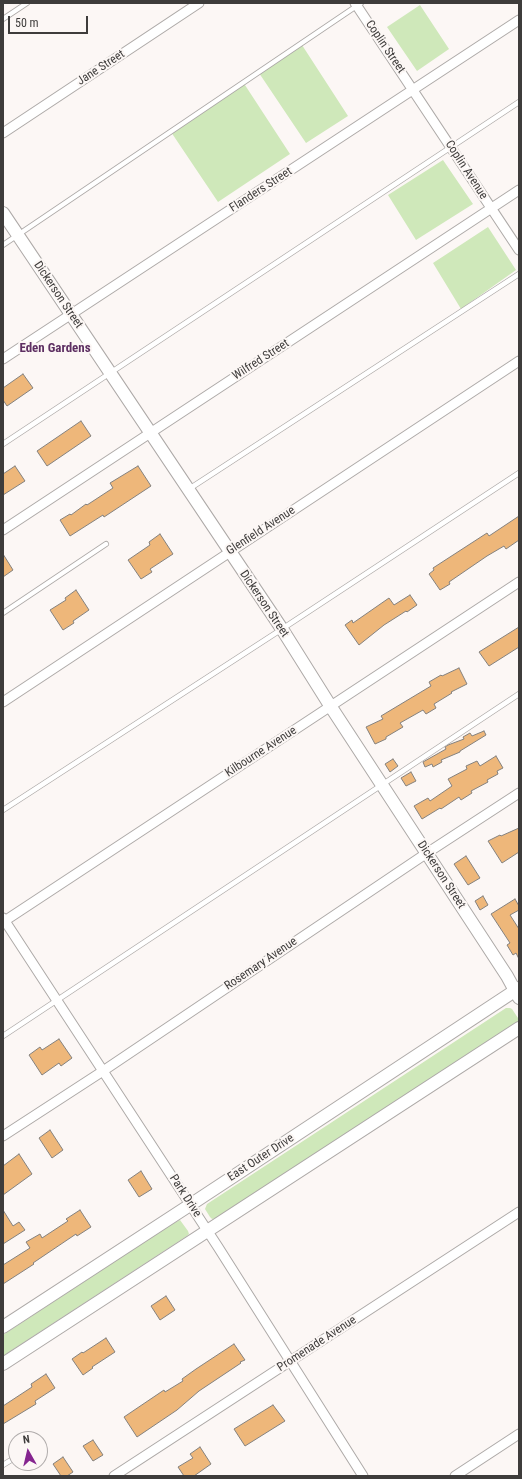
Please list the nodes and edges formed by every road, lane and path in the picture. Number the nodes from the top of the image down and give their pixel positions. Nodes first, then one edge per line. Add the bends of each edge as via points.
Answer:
1 (27, 3) edge
2 (199, 3) edge
3 (358, 4) edge
4 (3, 19) edge
5 (519, 20) edge
6 (414, 90) junction
7 (519, 102) edge
8 (3, 133) edge
9 (451, 147) junction
10 (519, 190) edge
11 (491, 208) junction
12 (3, 213) edge
13 (18, 235) junction
14 (3, 245) edge
15 (519, 250) edge
16 (519, 274) edge
17 (71, 314) junction
18 (3, 359) edge
19 (519, 361) edge
20 (110, 373) junction
21 (150, 433) junction
22 (3, 444) edge
23 (519, 473) edge
24 (188, 490) junction
25 (3, 530) edge
26 (106, 544) dead end
27 (230, 551) junction
28 (519, 582) edge
29 (3, 613) edge
30 (282, 629) junction
31 (519, 694) edge
32 (3, 702) edge
33 (331, 707) junction
34 (382, 785) junction
35 (519, 793) edge
36 (3, 810) edge
37 (427, 853) junction
38 (4, 920) edge
39 (517, 993) edge
40 (57, 1001) junction
41 (519, 1028) edge
42 (3, 1036) edge
43 (102, 1071) junction
44 (3, 1136) edge
45 (190, 1205) junction
46 (519, 1212) edge
47 (207, 1231) junction
48 (3, 1327) edge
49 (290, 1362) junction
50 (3, 1364) edge
51 (519, 1434) edge
52 (114, 1476) edge
53 (363, 1476) edge
54 (455, 1476) edge

1 - 4 lane
2 - 8 street, Jane Street
3 - 6 street, Coplin Street
3 - 13 lane
5 - 6 street, Flanders Street
6 - 9 street, Coplin Avenue
6 - 17 street, Flanders Street
7 - 9 lane
9 - 11 street, Coplin Avenue
9 - 20 lane
10 - 11 street, Wilfred Street
11 - 15 street, Coplin Avenue
11 - 21 street, Wilfred Street
12 - 13 street, Dickerson Street
13 - 14 lane
13 - 17 street, Dickerson Street
16 - 24 lane
17 - 18 street, Flanders Street
17 - 20 street, Dickerson Street
19 - 27 street, Glenfield Avenue
20 - 21 street, Dickerson Street
20 - 22 lane
21 - 24 street, Dickerson Street
21 - 25 street, Wilfred Street
23 - 30 lane
24 - 27 street, Dickerson Street
26 - 29 lane
27 - 30 street, Dickerson Street
27 - 32 street, Glenfield Avenue
28 - 33 street, Kilbourne Avenue
30 - 33 street, Dickerson Street
30 - 36 lane
31 - 34 lane
33 - 34 street, Dickerson Street
33 - 38 street, Kilbourne Avenue
34 - 37 street, Dickerson Street
34 - 40 lane
35 - 37 street, Rosemary Avenue
37 - 39 street, Dickerson Street
37 - 43 street, Rosemary Avenue
38 - 40 street, Park Drive
39 - 45 street, East Outer Drive
40 - 42 lane
40 - 43 street, Park Drive
41 - 47 street
43 - 44 street, Rosemary Avenue
43 - 45 street, Park Drive
45 - 47 street, Park Drive
45 - 48 street, East Outer Drive
46 - 49 street, Promenade Avenue
47 - 49 street, Park Drive
47 - 50 street
49 - 52 street, Promenade Avenue
49 - 53 street, Park Drive
51 - 54 street

